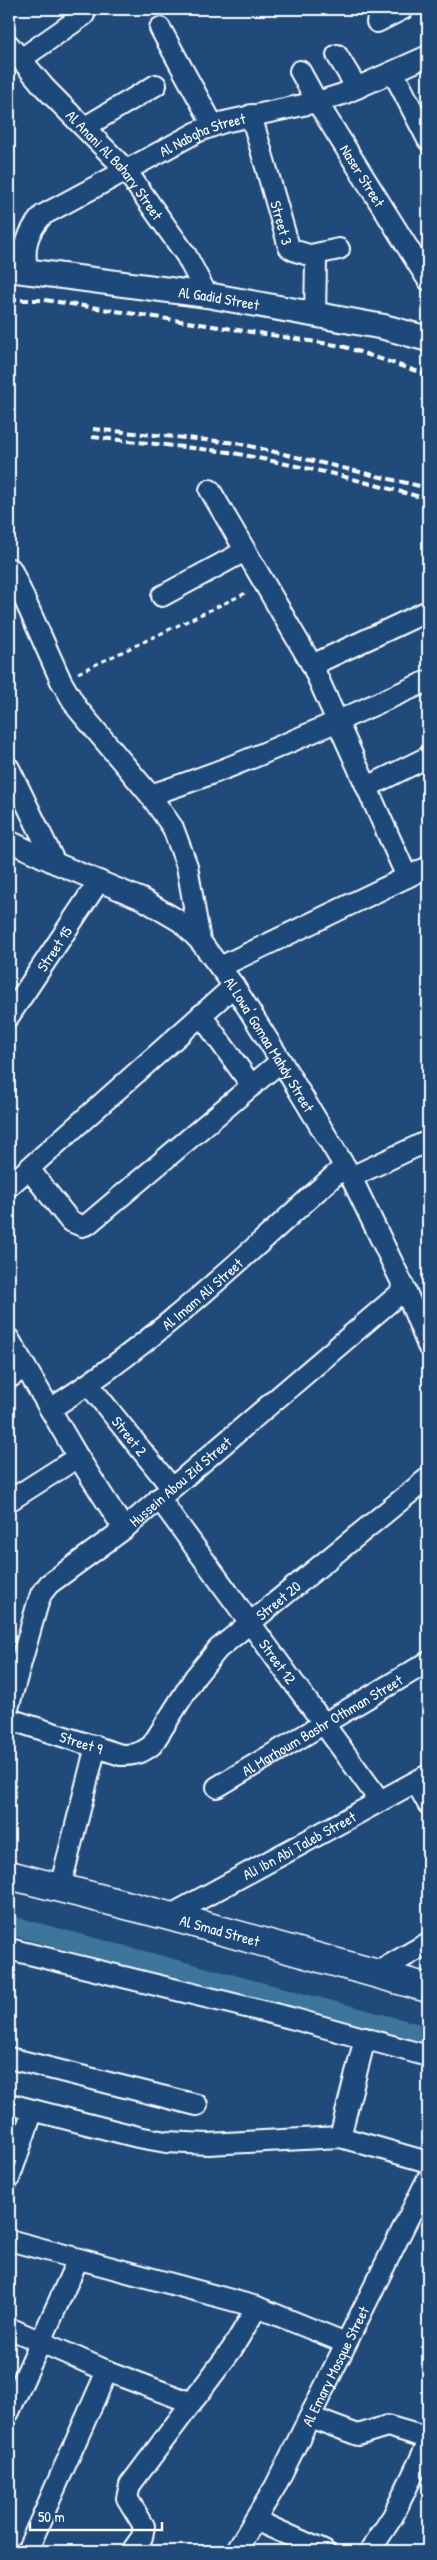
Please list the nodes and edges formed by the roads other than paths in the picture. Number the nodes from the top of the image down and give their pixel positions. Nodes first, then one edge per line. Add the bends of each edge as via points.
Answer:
1 (402, 9) edge
2 (80, 14) edge
3 (377, 22) dead end
4 (160, 28) dead end
5 (14, 55) edge
6 (337, 55) dead end
7 (428, 56) edge
8 (300, 71) dead end
9 (393, 72) junction
10 (156, 85) dead end
11 (357, 88) junction
12 (317, 102) junction
13 (252, 115) junction
14 (214, 125) junction
15 (85, 127) junction
16 (426, 132) edge
17 (125, 169) junction
18 (9, 249) edge
19 (339, 249) dead end
20 (311, 255) junction
21 (20, 270) edge
22 (428, 280) edge
23 (207, 295) junction
24 (315, 316) junction
25 (428, 339) edge
26 (210, 490) dead end
27 (245, 551) junction
28 (11, 569) dead end
29 (162, 596) dead end
30 (15, 597) edge
31 (428, 611) edge
32 (312, 665) junction
33 (428, 682) edge
34 (338, 721) junction
35 (428, 757) edge
36 (9, 768) edge
37 (367, 787) junction
38 (150, 795) junction
39 (9, 841) edge
40 (55, 863) junction
41 (428, 867) edge
42 (407, 877) junction
43 (99, 881) junction
44 (200, 941) junction
45 (220, 967) junction
46 (234, 986) junction
47 (201, 1015) junction
48 (9, 1016) edge
49 (282, 1061) junction
50 (252, 1086) junction
51 (428, 1141) edge
52 (29, 1170) junction
53 (348, 1172) junction
54 (9, 1186) edge
55 (405, 1289) junction
56 (9, 1339) edge
57 (428, 1346) edge
58 (17, 1372) edge
59 (89, 1385) junction
60 (50, 1409) junction
61 (78, 1457) junction
62 (428, 1478) edge
63 (165, 1492) junction
64 (9, 1501) edge
65 (124, 1529) junction
66 (250, 1620) junction
67 (428, 1662) edge
68 (9, 1705) edge
69 (9, 1719) edge
70 (324, 1724) junction
71 (152, 1745) joint
72 (96, 1746) junction
73 (422, 1778) edge
74 (217, 1787) dead end
75 (380, 1802) junction
76 (428, 1804) edge
77 (9, 1875) edge
78 (60, 1888) junction
79 (169, 1916) junction
80 (428, 1943) edge
81 (9, 1949) edge
82 (376, 1973) junction
83 (428, 1988) edge
84 (365, 2038) junction
85 (428, 2056) edge
86 (9, 2058) edge
87 (9, 2104) edge
88 (197, 2104) dead end
89 (33, 2110) junction
90 (340, 2137) junction
91 (428, 2162) edge
92 (428, 2178) edge
93 (9, 2179) edge
94 (9, 2240) edge
95 (78, 2260) junction
96 (257, 2307) junction
97 (9, 2328) edge
98 (41, 2343) junction
99 (346, 2344) junction
100 (107, 2371) junction
101 (192, 2403) junction
102 (9, 2412) edge
103 (310, 2417) junction
104 (428, 2438) edge
105 (428, 2443) edge
106 (255, 2520) junction
107 (27, 2551) edge
108 (132, 2551) edge
109 (236, 2551) edge
110 (324, 2551) edge
111 (370, 2551) edge

1 - 3 street
2 - 5 street
4 - 14 street
5 - 15 street, Al Anani Al Bahary Street
6 - 11 street
7 - 9 street, Al Nabgha Street
8 - 12 street, Naser Street
9 - 11 street, Al Nabgha Street
9 - 16 street
10 - 15 street
11 - 12 street, Al Nabgha Street
12 - 13 street, Al Nabgha Street
12 - 22 street, Naser Street
13 - 14 street, Al Nabgha Street
13 - 20 street, Street 3 via 288,244 296,252
14 - 17 street, Al Nabgha Street
15 - 17 street, Al Anani Al Bahary Street
17 - 21 street, Al Nabgha Street via 43,215 26,239
17 - 23 street, Al Anani Al Bahary Street via 186,255
18 - 21 street
19 - 20 street
20 - 24 street, Street 3 via 317,264
21 - 23 street, Al Gadid Street
23 - 24 street, Al Gadid Street
24 - 25 street, Al Gadid Street via 384,327
26 - 27 street
27 - 29 street
27 - 32 street
28 - 30 street
30 - 38 street via 77,708
31 - 32 street
32 - 34 street
33 - 34 street
34 - 37 street
34 - 38 street via 258,757
35 - 37 street
36 - 40 street
37 - 42 street
38 - 44 street via 173,828 184,859
39 - 40 street, Al Lowa' Gomaa Mahdy Street
40 - 43 street, Al Lowa' Gomaa Mahdy Street
41 - 42 street
42 - 45 street
43 - 44 street, Al Lowa' Gomaa Mahdy Street via 142,899 181,922
43 - 48 street, Street 15
44 - 45 street, Al Lowa' Gomaa Mahdy Street
45 - 46 street, Al Lowa' Gomaa Mahdy Street
46 - 47 street
46 - 49 street, Al Lowa' Gomaa Mahdy Street
47 - 50 street
47 - 52 street
49 - 50 street
49 - 53 street, Al Lowa' Gomaa Mahdy Street
50 - 52 street via 96,1218 82,1226 70,1221
51 - 53 street, Al Imam Ali Street
52 - 54 street
53 - 55 street, Al Lowa' Gomaa Mahdy Street
53 - 59 street, Al Imam Ali Street
55 - 57 street, Al Lowa' Gomaa Mahdy Street
55 - 63 street, Hussein Abou Zid Street
56 - 58 street
58 - 60 street
59 - 60 street, Al Imam Ali Street
59 - 63 street, Street 2
60 - 61 street
61 - 64 street
61 - 65 street
62 - 66 street, Street 20
63 - 65 street, Hussein Abou Zid Street
63 - 66 street, Street 12
65 - 68 street, Hussein Abou Zid Street via 49,1584 41,1594
66 - 70 street, Street 12
66 - 71 street, Street 20 via 218,1648 195,1677
67 - 70 street, Al Marhoum Bashr Othman Street
69 - 72 street, Street 9
70 - 74 street, Al Marhoum Bashr Othman Street
70 - 75 street, Street 12
71 - 72 street, Street 9 via 135,1755
72 - 78 street
73 - 75 street, Ali Ibn Abi Taleb Street
73 - 76 street
75 - 79 street, Ali Ibn Abi Taleb Street
77 - 78 highway, Al Smad Street
78 - 79 highway, Al Smad Street
79 - 82 highway, Al Smad Street
80 - 82 street
81 - 84 street
82 - 83 highway, Al Smad Street
84 - 85 street
84 - 90 street
86 - 88 street
87 - 89 street
89 - 90 street via 166,2142 208,2144
89 - 93 street
90 - 91 street
92 - 99 street, Al Emary Mosque Street
94 - 95 street
95 - 96 street
95 - 98 street
96 - 99 street
96 - 101 street via 232,2349
97 - 98 street
98 - 100 street
98 - 102 street
99 - 103 street, Al Emary Mosque Street
100 - 101 street
100 - 107 street
101 - 108 street via 127,2492 127,2498 144,2526 142,2537
103 - 104 street via 358,2435 386,2426
103 - 106 street, Al Emary Mosque Street
105 - 111 street via 393,2516
106 - 109 street, Al Emary Mosque Street
106 - 110 street

